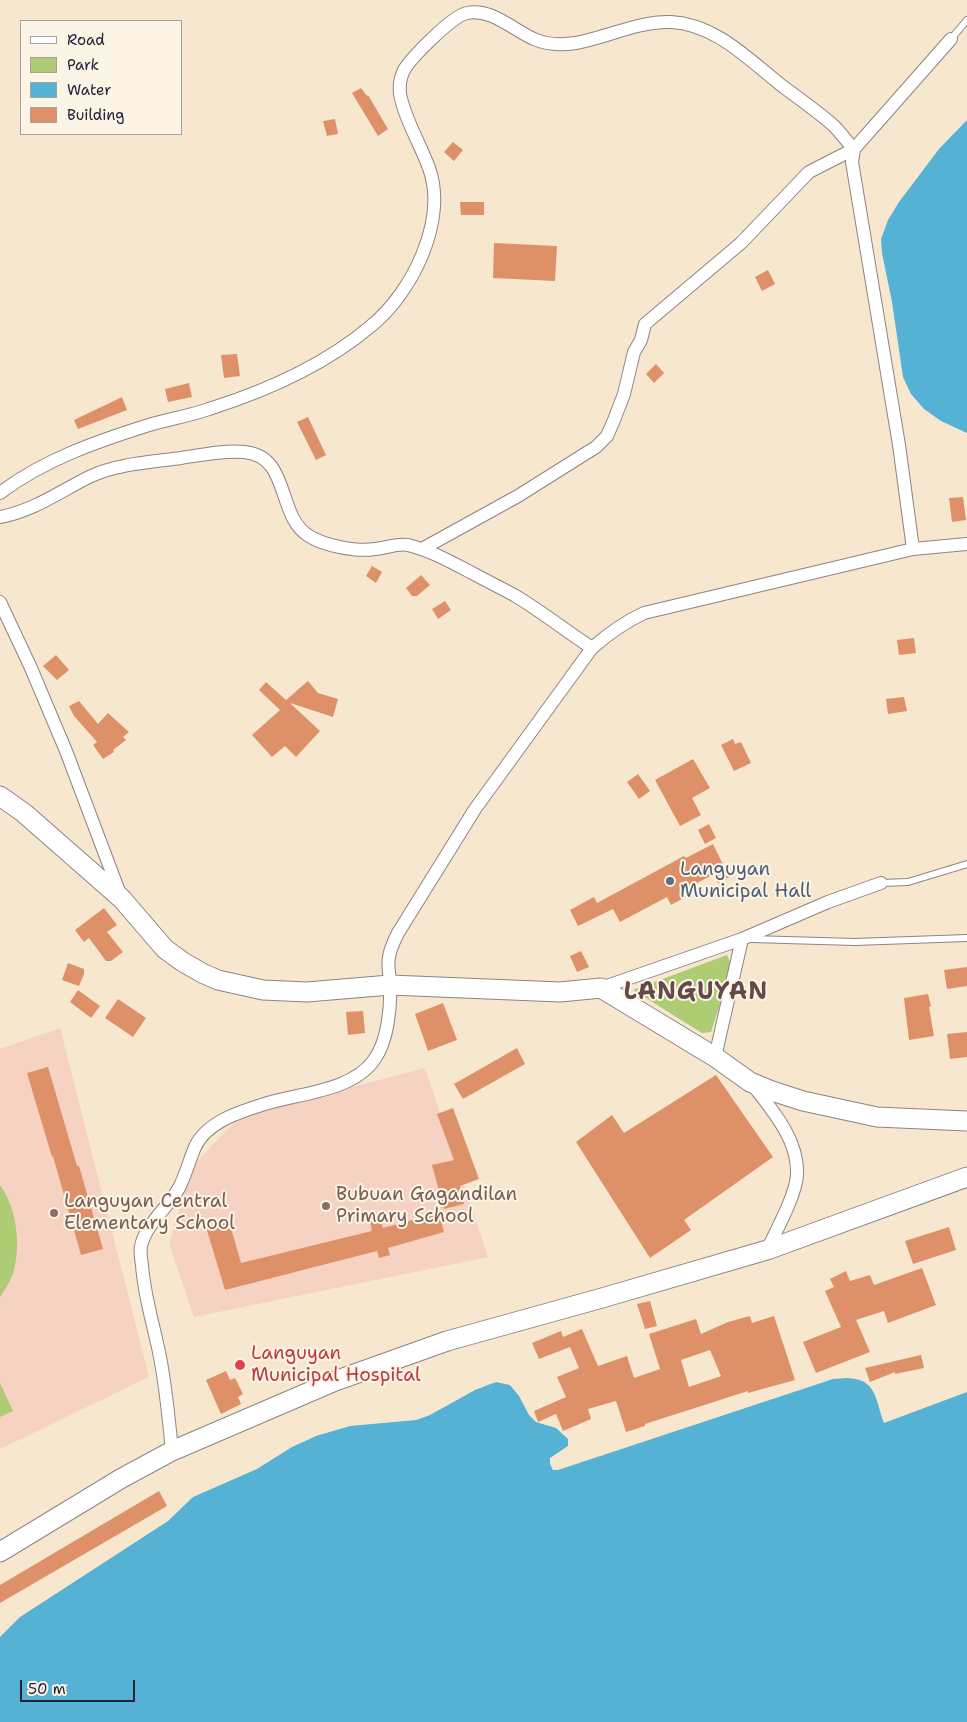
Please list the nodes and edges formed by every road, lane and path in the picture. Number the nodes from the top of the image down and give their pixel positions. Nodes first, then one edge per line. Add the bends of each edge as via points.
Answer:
1 (967, 20) edge
2 (951, 39) joint
3 (854, 149) junction
4 (0, 494) edge
5 (0, 517) edge
6 (967, 544) edge
7 (422, 549) junction
8 (913, 549) junction
9 (0, 602) edge
10 (592, 648) junction
11 (0, 796) edge
12 (967, 864) edge
13 (881, 883) joint
14 (122, 899) junction
15 (967, 938) edge
16 (742, 939) junction
17 (390, 984) junction
18 (601, 988) junction
19 (715, 1057) junction
20 (750, 1082) junction
21 (967, 1121) edge
22 (967, 1177) edge
23 (767, 1250) junction
24 (172, 1451) junction
25 (0, 1552) edge

1 - 2 lane
2 - 3 street
3 - 4 street via 835,127 723,39 688,24 644,25 556,45 536,41 492,16 466,13 453,20 415,56 400,81 400,94 434,189 432,216 415,272 373,325 312,366 258,391 78,451 23,476
3 - 7 street via 809,172 741,243 645,324 614,420 596,447 518,496
3 - 8 street via 852,162
5 - 7 street via 28,510 108,470 211,453 246,452 263,458 273,468 292,518 298,528 310,537 326,544 357,549 374,550 405,544
6 - 8 street
7 - 10 street via 515,596
8 - 10 street via 644,613 608,634
9 - 14 street via 32,668
10 - 17 street via 474,809 419,898 392,946 388,958
11 - 14 street
12 - 13 lane via 908,882
13 - 16 street
14 - 17 street via 165,949 189,966 218,980 263,990 307,992
15 - 16 lane via 855,942
16 - 18 street
16 - 19 street
17 - 18 street via 560,992
17 - 24 street via 382,1046 363,1074 217,1123 196,1145 175,1195 154,1221 141,1245 143,1284 163,1375
18 - 19 street
19 - 20 street
20 - 21 street via 803,1101 877,1117
20 - 23 street via 792,1142 798,1176
22 - 23 street
23 - 24 street via 408,1354 335,1381
24 - 25 street

